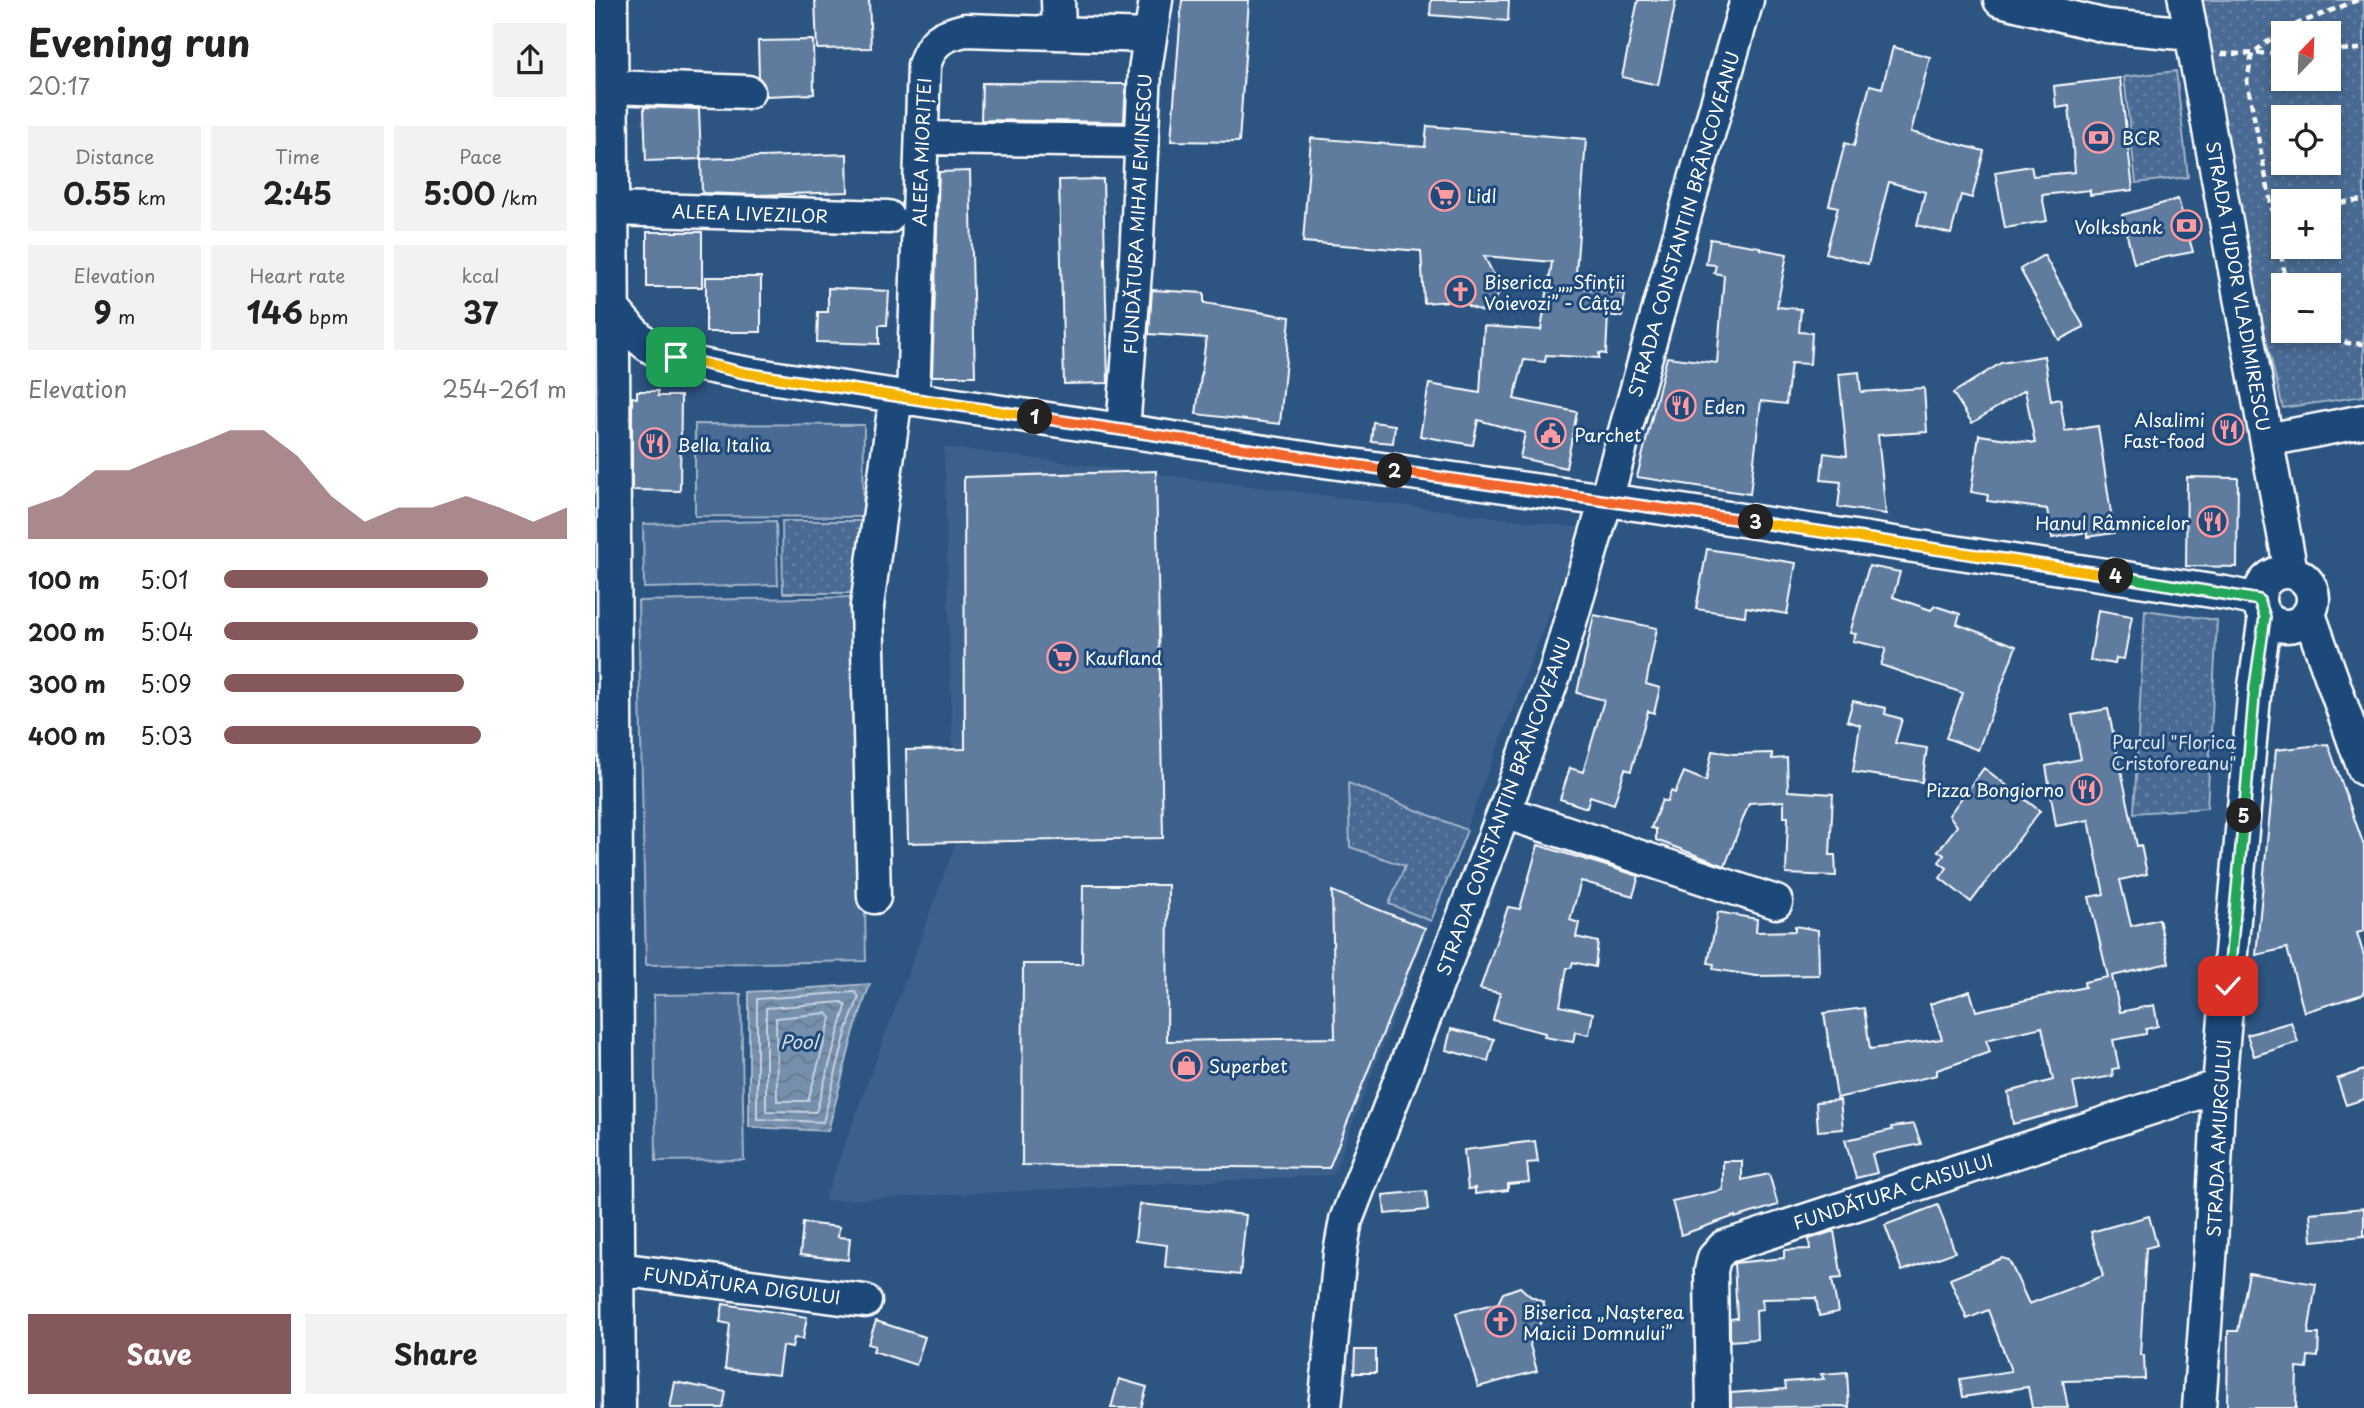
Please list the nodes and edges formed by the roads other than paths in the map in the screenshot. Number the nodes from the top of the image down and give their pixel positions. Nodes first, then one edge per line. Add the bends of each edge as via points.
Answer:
1 (611, 0) edge
2 (1058, 0) edge
3 (1156, 0) edge
4 (1747, 0) edge
5 (2000, 0) edge
6 (2185, 0) edge
7 (1059, 32) junction
8 (1150, 36) junction
9 (2194, 44) junction
10 (613, 87) junction
11 (748, 92) dead end
12 (922, 138) junction
13 (1142, 141) junction
14 (613, 209) junction
15 (888, 217) dead end
16 (614, 310) junction
17 (904, 397) junction
18 (2364, 421) edge
19 (1123, 430) junction
20 (2267, 440) junction
21 (1606, 500) junction
22 (2291, 572) junction
23 (2262, 608) junction
24 (2309, 614) junction
25 (2364, 769) edge
26 (1504, 812) junction
27 (874, 897) dead end
28 (1776, 902) dead end
29 (2219, 1086) junction
30 (618, 1269) junction
31 (865, 1301) dead end
32 (619, 1408) edge
33 (1325, 1408) edge
34 (1713, 1408) edge
35 (2199, 1408) edge

1 - 10 street
2 - 7 street
3 - 8 street, FUNDĂTURA MIHAI EMINESCU
4 - 21 street, STRADA CONSTANTIN BRÂNCOVEANU
5 - 9 street
6 - 9 street, STRADA TUDOR VLADIMIRESCU
7 - 8 street, ALEEA MIORIȚEI
7 - 12 street, ALEEA MIORIȚEI via 965,30 946,34 930,47 924,65
8 - 13 street, FUNDĂTURA MIHAI EMINESCU
9 - 20 street, STRADA TUDOR VLADIMIRESCU
10 - 11 street
10 - 14 street
12 - 13 street
12 - 17 street, ALEEA MIORIȚEI
13 - 19 street, FUNDĂTURA MIHAI EMINESCU
14 - 15 street, ALEEA LIVEZILOR
14 - 16 street
16 - 17 street via 650,347 676,357 744,373
16 - 30 street
17 - 19 street
17 - 27 street, ALEEA MIORIȚEI via 867,606
18 - 20 street
19 - 21 street
20 - 22 street, STRADA TUDOR VLADIMIRESCU
21 - 23 street via 2198,589
21 - 26 street, STRADA CONSTANTIN BRÂNCOVEANU via 1555,673
22 - 23 street via 2280,572 2262,586
22 - 24 street via 2312,590
23 - 24 street via 2276,624 2288,626
23 - 29 street, STRADA AMURGULUI
24 - 25 street
26 - 28 street
26 - 33 street, STRADA CONSTANTIN BRÂNCOVEANU via 1346,1220
29 - 34 street, FUNDĂTURA CAISULUI via 1724,1247 1714,1258 1711,1271
29 - 35 street, STRADA AMURGULUI
30 - 31 street, FUNDĂTURA DIGULUI
30 - 32 street

